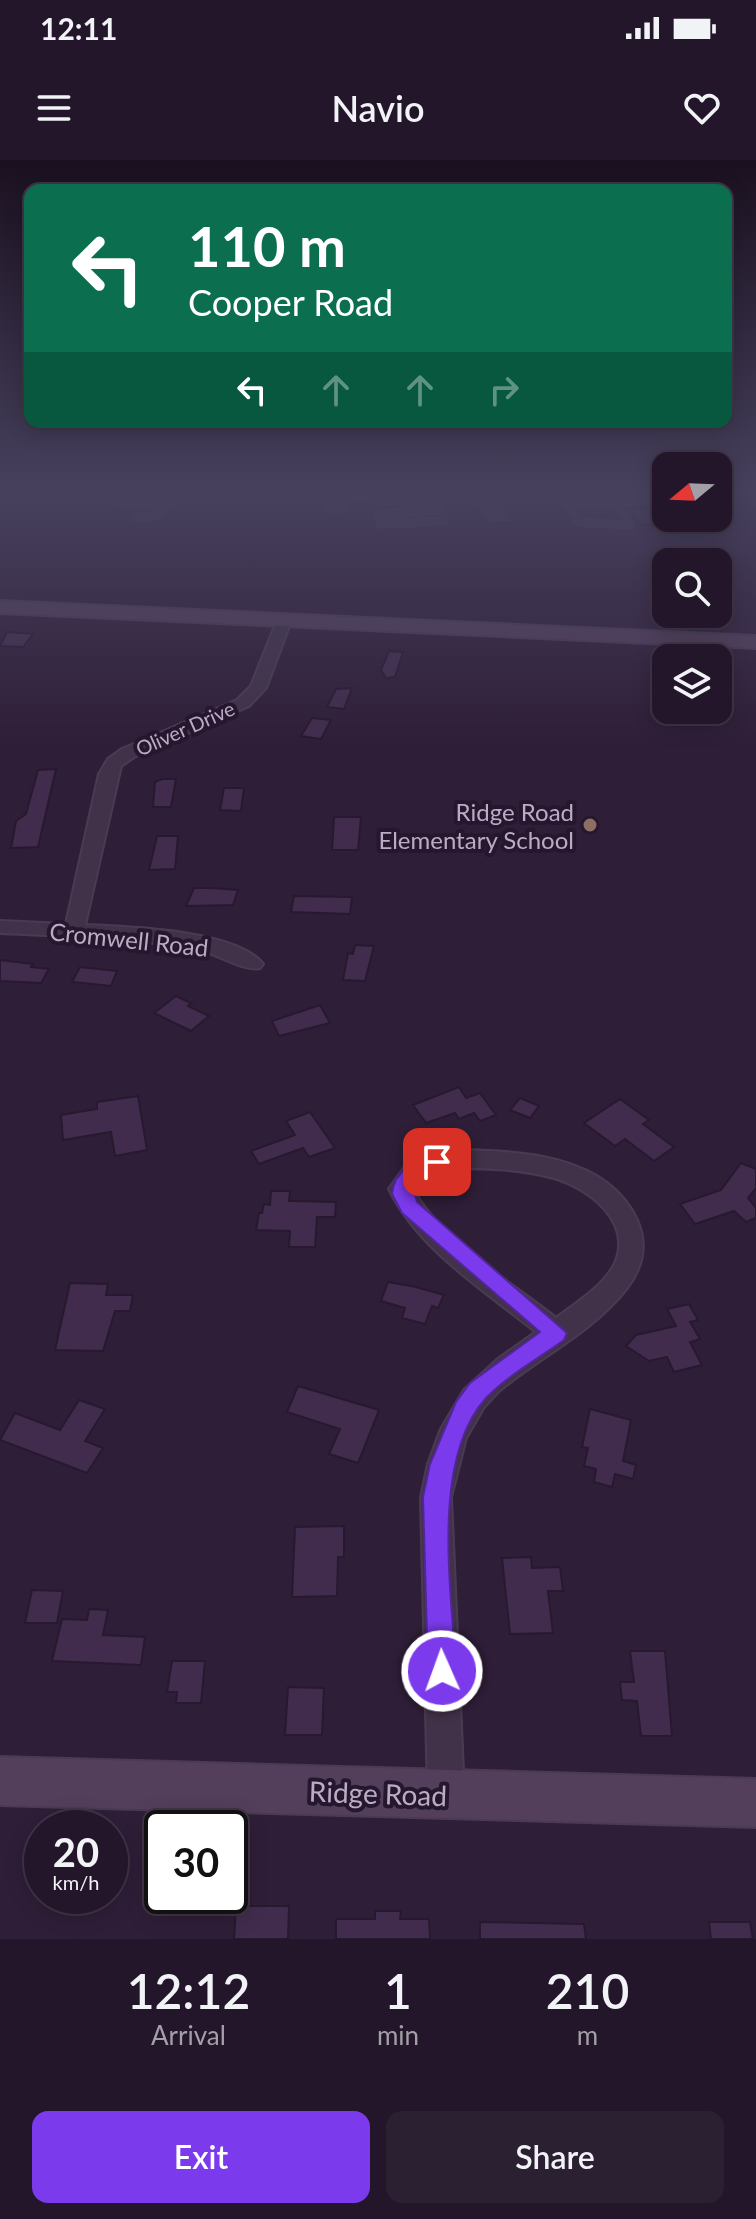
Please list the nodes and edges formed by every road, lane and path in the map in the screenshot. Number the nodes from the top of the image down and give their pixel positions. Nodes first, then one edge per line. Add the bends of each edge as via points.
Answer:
1 (0, 607) edge
2 (284, 621) junction
3 (756, 642) edge
4 (0, 927) edge
5 (74, 932) junction
6 (253, 964) dead end
7 (556, 1333) junction
8 (0, 1781) edge
9 (446, 1795) junction
10 (756, 1803) edge

1 - 2 main road
2 - 3 main road
2 - 5 street, Oliver Drive via 253,694 243,703 114,763 102,796
4 - 5 street, Cromwell Road
5 - 6 street, Cromwell Road via 202,943 245,955
7 - 7 street via 414,1213 402,1194 408,1176 429,1164 455,1159 521,1161 571,1175 616,1203 631,1236 625,1269 601,1298
7 - 9 street via 479,1390 464,1409 442,1464 436,1497
8 - 9 main road, Ridge Road
9 - 10 main road, Ridge Road

